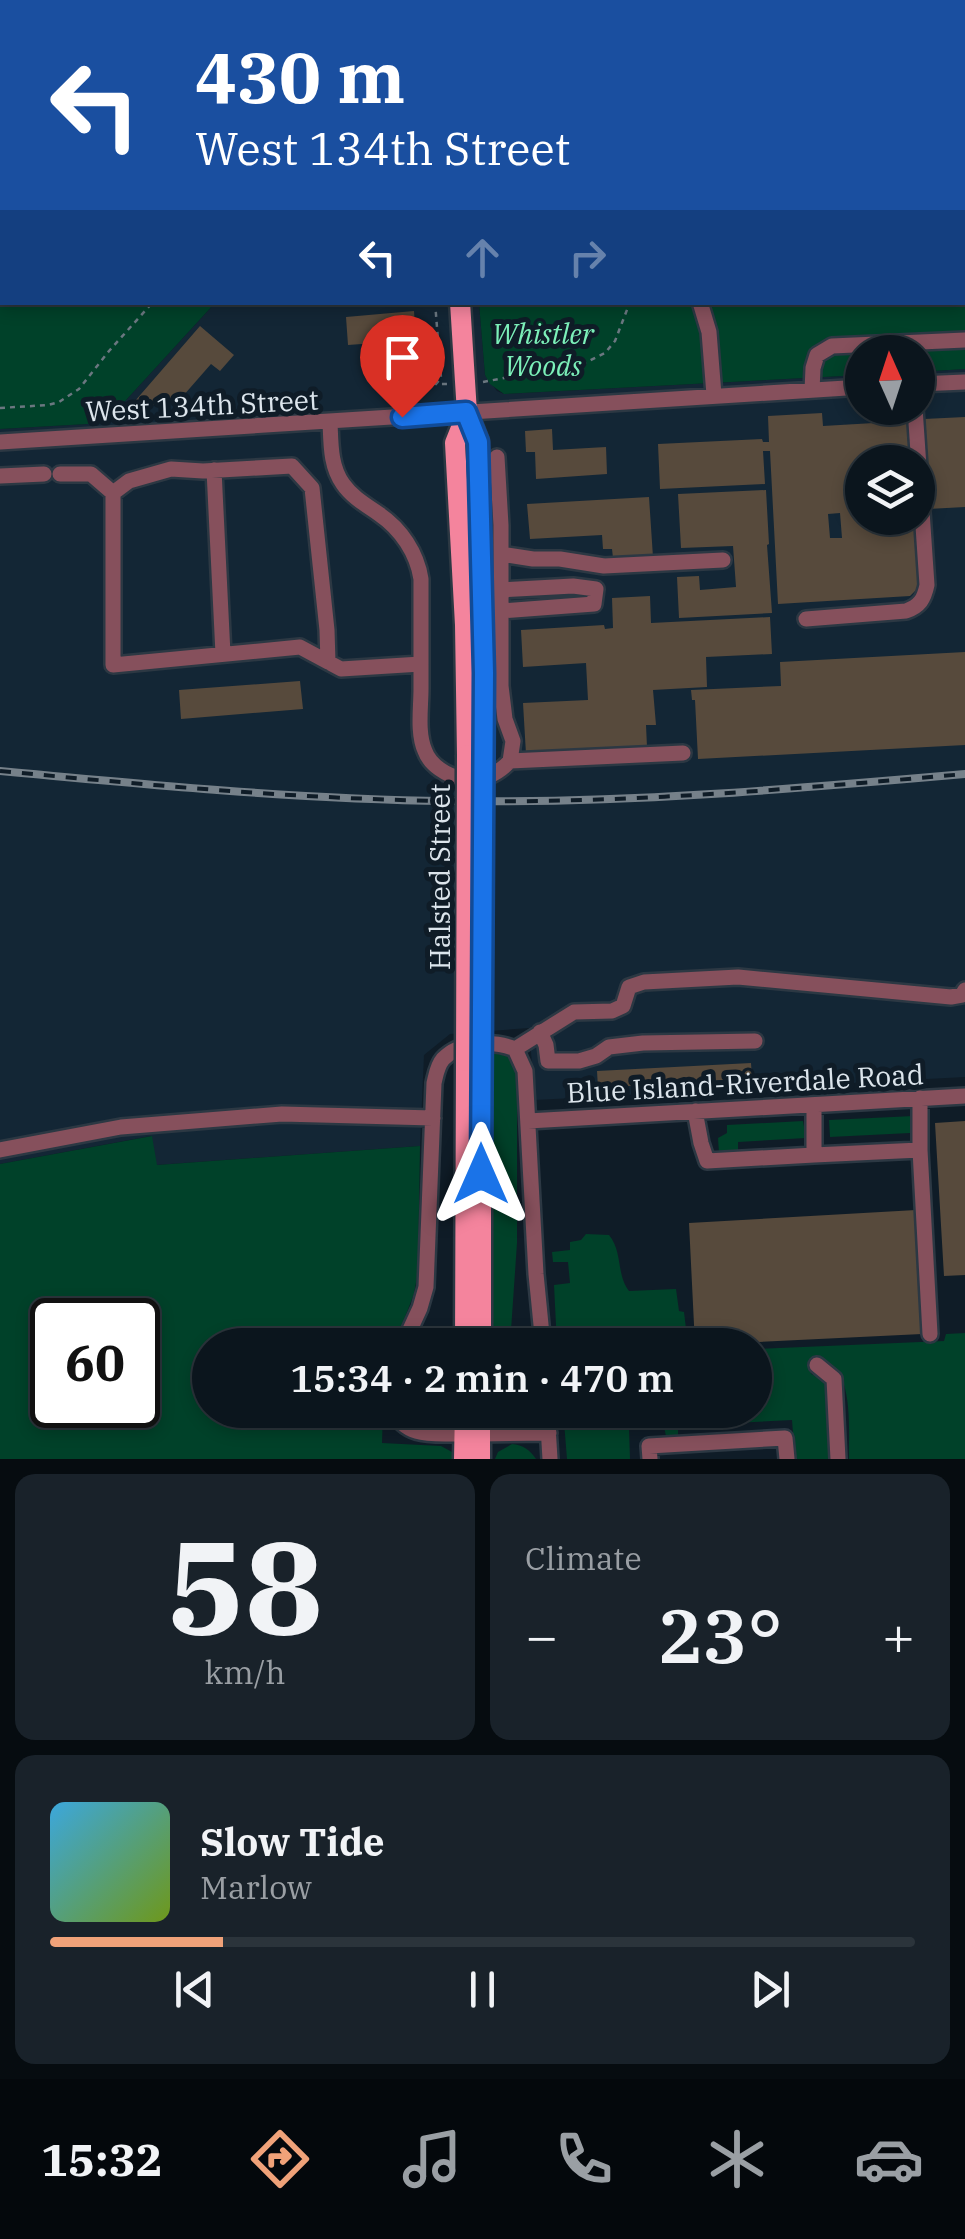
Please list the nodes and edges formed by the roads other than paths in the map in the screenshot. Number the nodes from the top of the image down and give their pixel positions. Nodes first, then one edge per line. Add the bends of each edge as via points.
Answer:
1 (460, 305) edge
2 (701, 305) edge
3 (965, 340) edge
4 (965, 382) edge
5 (935, 383) edge
6 (845, 388) edge
7 (812, 390) junction
8 (714, 395) junction
9 (466, 412) junction
10 (330, 422) junction
11 (916, 425) edge
12 (0, 442) edge
13 (498, 457) dead end
14 (214, 470) junction
15 (0, 476) edge
16 (113, 493) junction
17 (501, 554) junction
18 (723, 560) dead end
19 (501, 590) junction
20 (501, 611) junction
21 (806, 619) dead end
22 (223, 654) junction
23 (328, 662) junction
24 (421, 664) junction
25 (682, 754) dead end
26 (510, 761) junction
27 (965, 990) edge
28 (540, 1032) junction
29 (756, 1041) dead end
30 (515, 1049) junction
31 (473, 1060) junction
32 (548, 1061) junction
33 (525, 1071) junction
34 (965, 1096) edge
35 (920, 1098) junction
36 (814, 1104) junction
37 (696, 1111) junction
38 (433, 1118) junction
39 (528, 1121) junction
40 (0, 1150) edge
41 (920, 1150) junction
42 (814, 1155) junction
43 (411, 1328) edge
44 (465, 1328) edge
45 (481, 1328) edge
46 (541, 1328) edge
47 (930, 1334) dead end
48 (817, 1365) dead end
49 (406, 1428) edge
50 (470, 1428) edge
51 (474, 1428) edge
52 (549, 1428) edge
53 (472, 1434) junction
54 (549, 1434) junction
55 (696, 1451) edge
56 (464, 1459) edge
57 (480, 1459) edge
58 (550, 1459) edge
59 (650, 1459) edge
60 (787, 1459) edge
61 (838, 1459) edge

1 - 9 main road, Halsted Street
2 - 8 street
3 - 7 street via 832,346 816,354
4 - 5 street
6 - 7 street, West 134th Street
7 - 8 street, West 134th Street
8 - 9 street, West 134th Street
9 - 10 street, West 134th Street
9 - 31 main road, Halsted Street, bridge via 478,442 482,532
10 - 12 street, West 134th Street
10 - 24 street via 343,485 396,529 418,564
11 - 21 street via 923,600 906,611
13 - 17 street
14 - 16 street via 171,469
14 - 22 street
14 - 23 street via 292,466 312,488
15 - 16 street via 91,474
16 - 22 street via 112,665
17 - 18 street via 604,566
17 - 19 street
19 - 20 street
19 - 20 street via 596,589 594,604
20 - 26 street
22 - 23 street via 300,647
23 - 24 street via 341,669
24 - 26 street via 422,740 432,762 470,779 496,774
25 - 26 street
27 - 28 street via 951,998 738,977 644,982 629,987 624,1006 574,1012
28 - 30 street
28 - 32 street
29 - 32 street via 609,1047 579,1061
30 - 33 street
30 - 38 street via 482,1044 442,1060
31 - 44 main road, Halsted Street
31 - 45 main road, Halsted Street
32 - 33 street
33 - 39 street
34 - 35 street, Blue Island-Riverdale Road
35 - 36 street, Blue Island-Riverdale Road
35 - 41 street
36 - 37 street, Blue Island-Riverdale Road
36 - 42 street
37 - 39 street, Blue Island-Riverdale Road
37 - 42 street via 707,1161
38 - 40 street via 282,1114 121,1127
38 - 43 street via 426,1287
39 - 46 street
41 - 42 street
41 - 47 street
48 - 61 street via 834,1379
49 - 53 street
50 - 53 main road
51 - 53 main road
52 - 54 street
53 - 54 street
53 - 56 main road
53 - 57 main road
54 - 58 street
55 - 59 street via 649,1446
55 - 60 street via 786,1438

